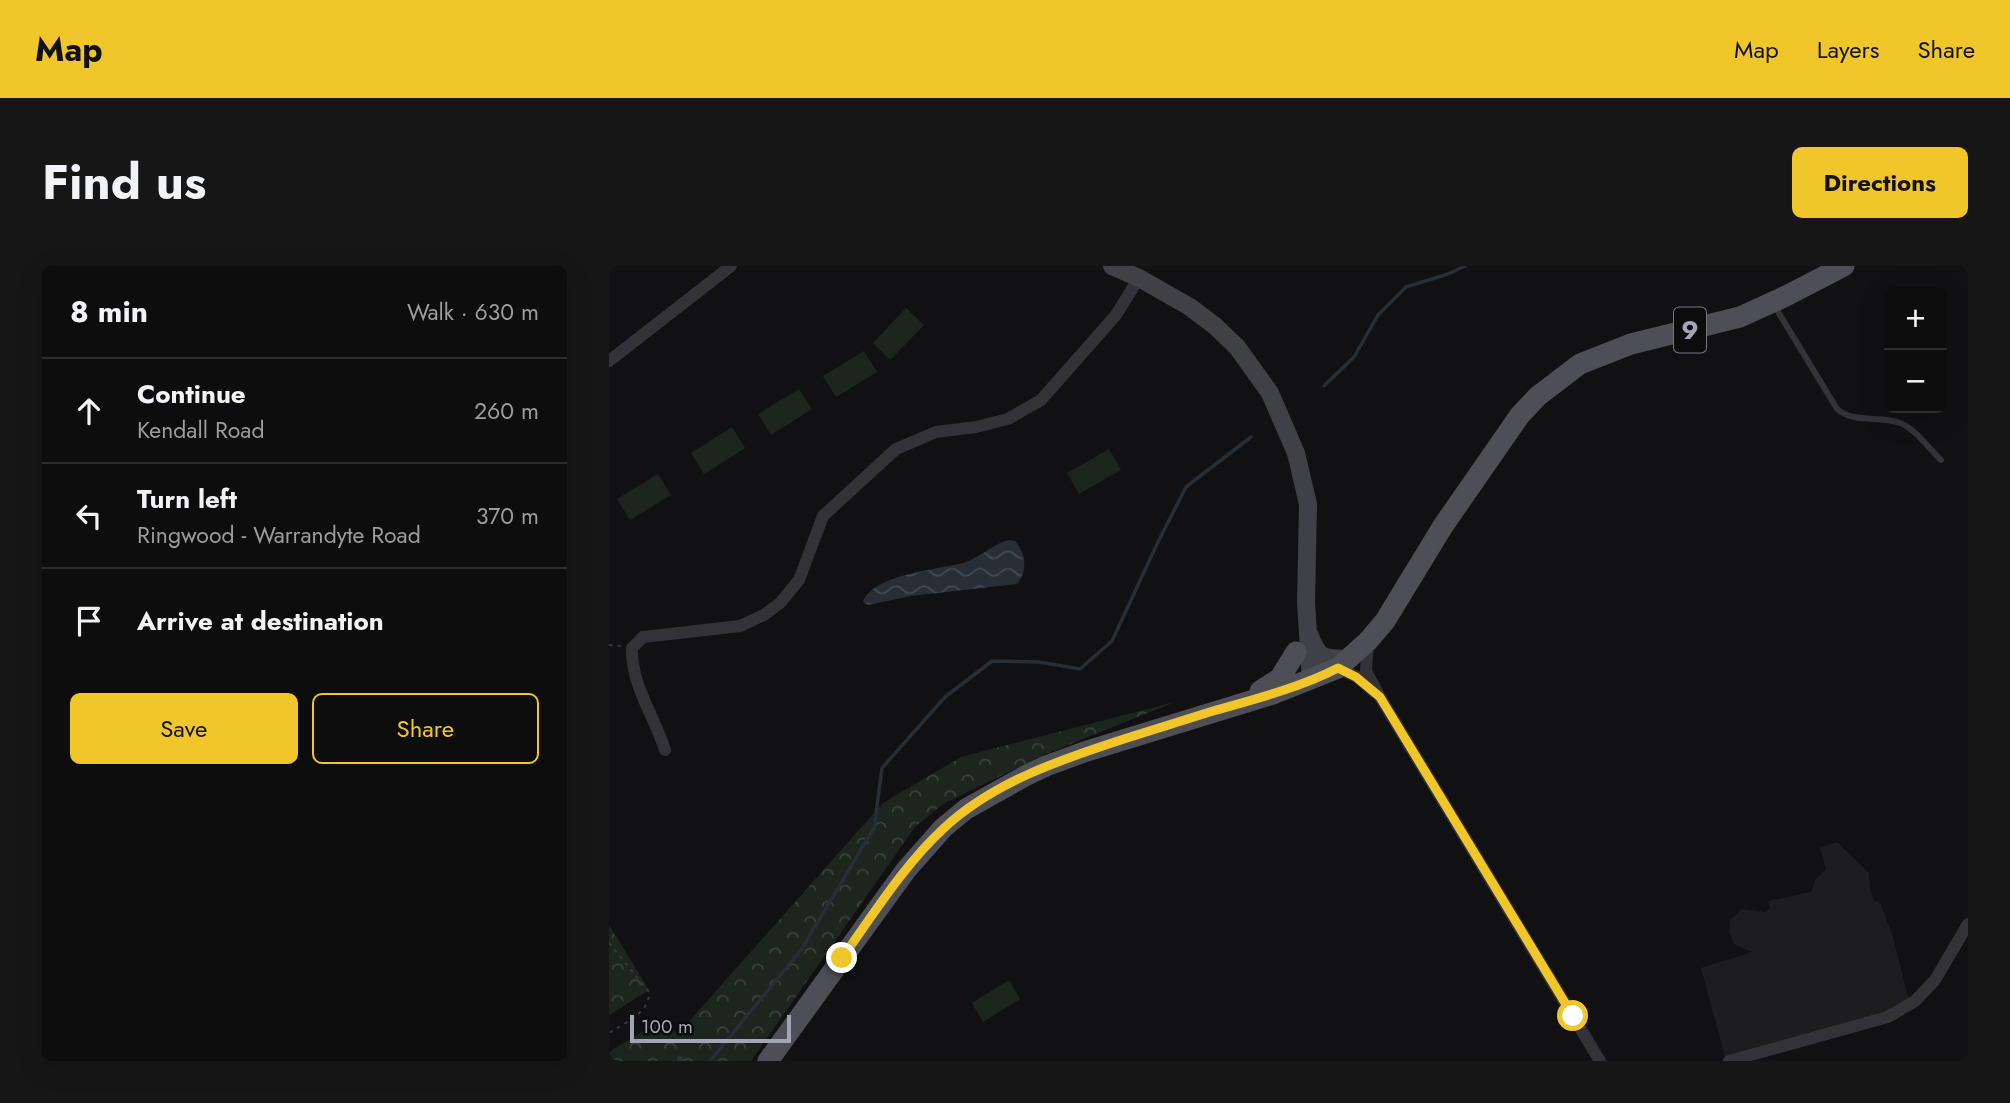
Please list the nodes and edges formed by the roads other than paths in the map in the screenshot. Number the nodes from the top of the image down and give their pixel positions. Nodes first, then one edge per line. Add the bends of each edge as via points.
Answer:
1 (731, 266) edge
2 (1112, 266) edge
3 (1844, 266) edge
4 (1139, 278) junction
5 (1773, 303) junction
6 (609, 361) edge
7 (1941, 460) dead end
8 (1306, 603) junction
9 (1306, 622) junction
10 (1368, 641) junction
11 (1296, 652) junction
12 (1343, 663) junction
13 (1306, 681) junction
14 (1380, 697) junction
15 (1193, 717) junction
16 (665, 750) dead end
17 (1968, 924) edge
18 (768, 1061) edge
19 (1600, 1061) edge
20 (1729, 1061) edge

1 - 6 street
2 - 4 main road
3 - 5 main road, 9
4 - 8 main road via 1215,326 1271,393 1296,453 1308,504
4 - 16 street via 1116,314 1041,400 1008,419 936,432 896,449 823,516 799,580 764,615 740,626 643,636 636,641 632,648 634,674
5 - 7 lane via 1837,409 1851,416 1900,423
5 - 10 main road, 9 via 1740,317 1631,344 1580,364 1538,396 1501,441
8 - 9 main road
8 - 11 main road
9 - 12 main road via 1315,651
9 - 13 main road
10 - 12 main road, 9
10 - 14 street via 1366,671
11 - 13 main road
11 - 15 main road via 1269,687
12 - 13 main road, 9
12 - 14 street
13 - 15 main road, 9
14 - 19 street
15 - 18 main road, 9 via 1047,766 986,797 951,822 906,870
17 - 20 street via 1935,979 1915,1001 1888,1017

